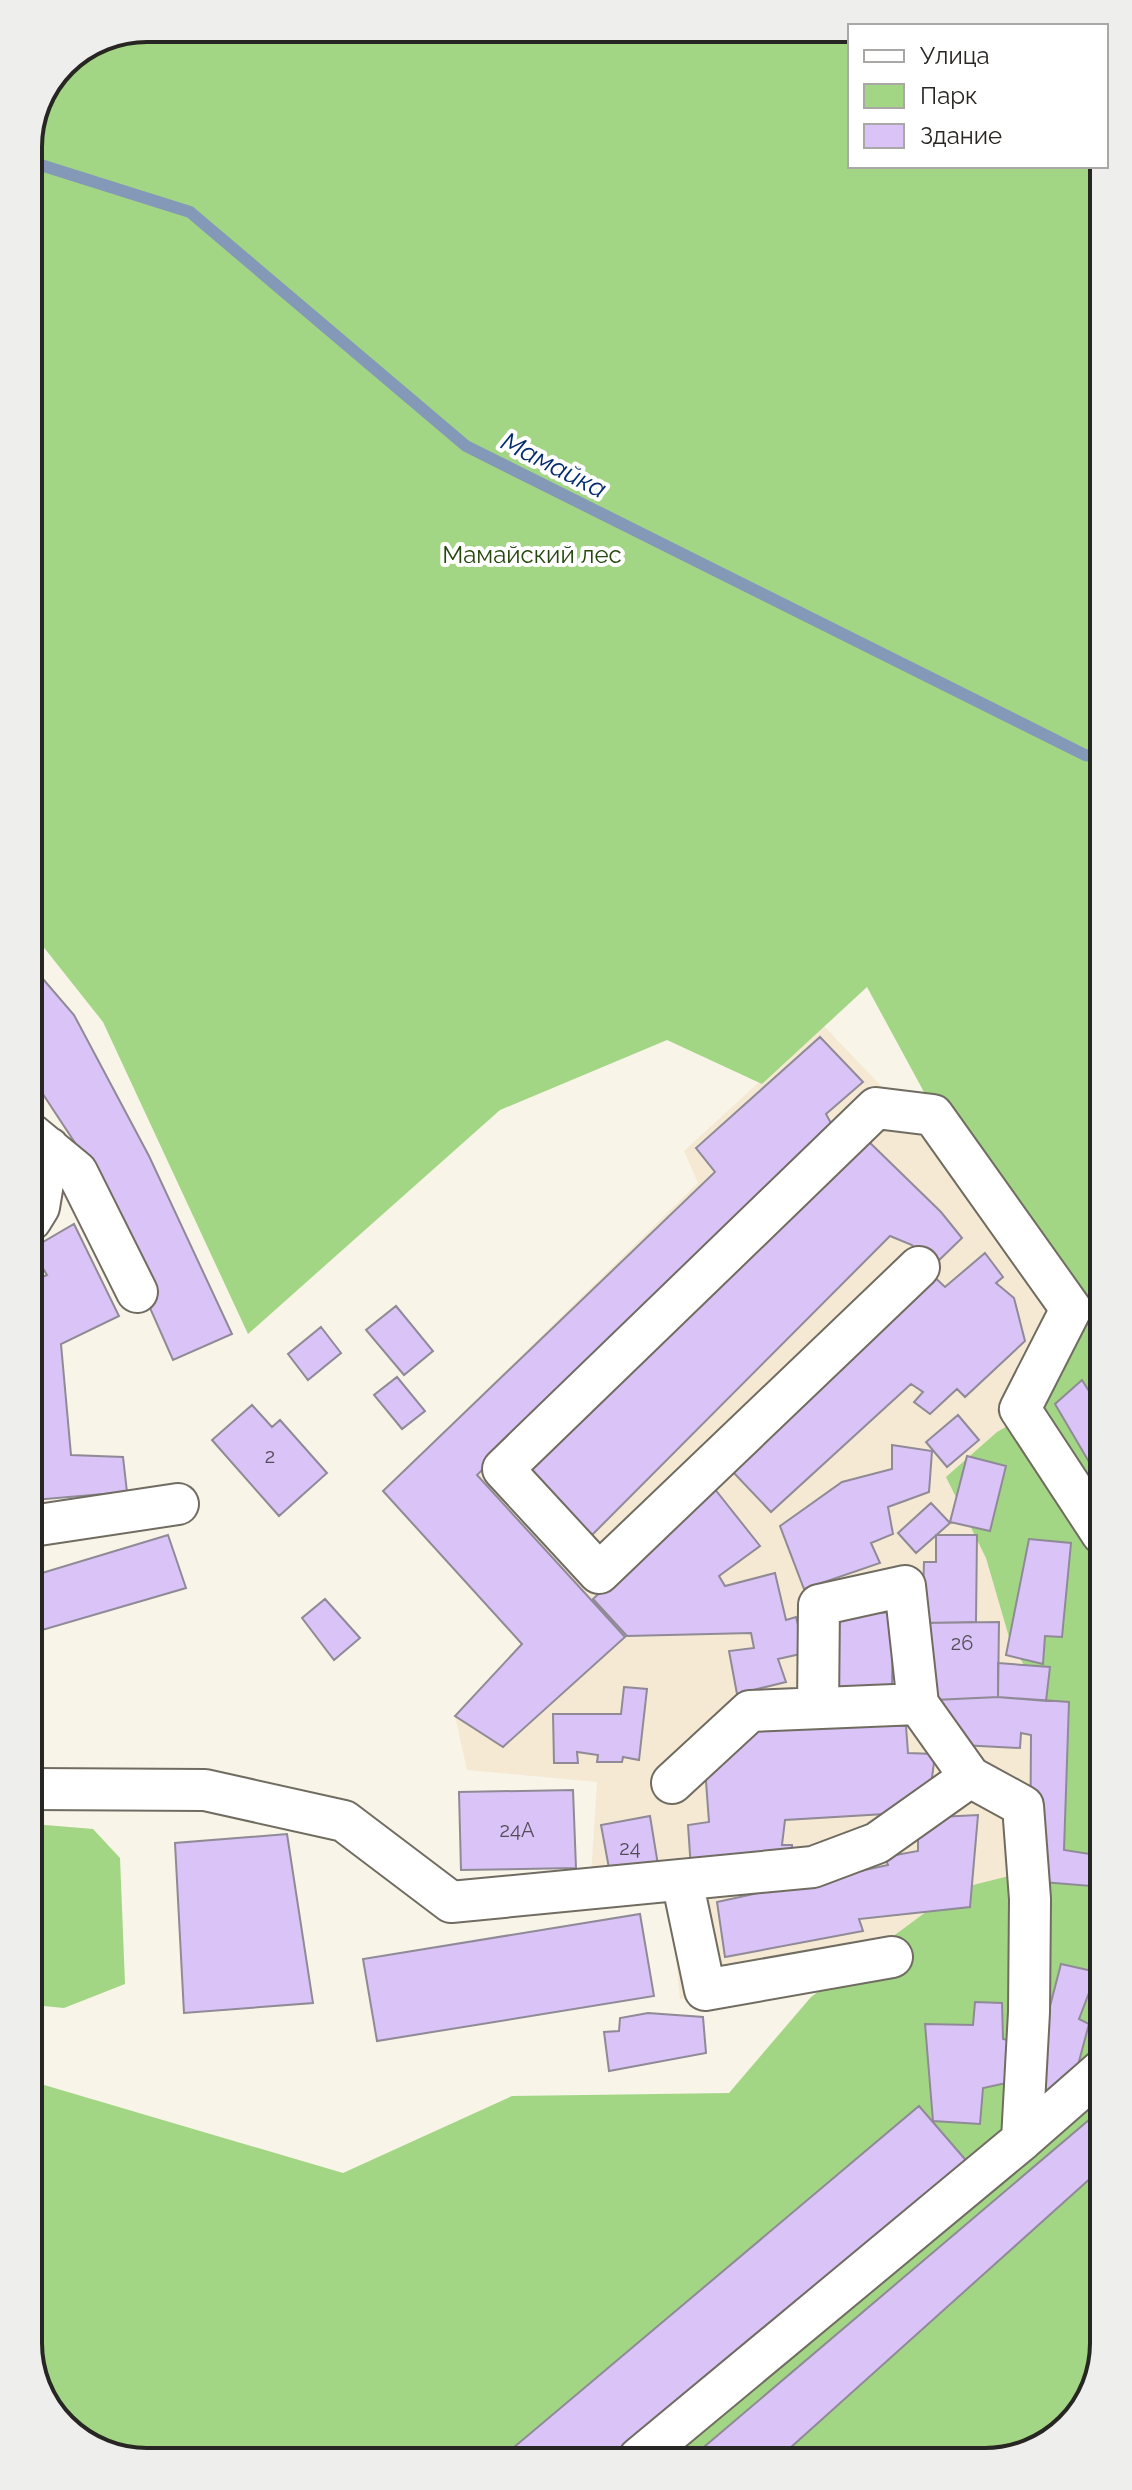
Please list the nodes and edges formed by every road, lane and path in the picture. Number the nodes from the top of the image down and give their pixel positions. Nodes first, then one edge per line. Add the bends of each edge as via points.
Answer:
1 (42, 1143) edge
2 (919, 1267) dead end
3 (137, 1292) dead end
4 (178, 1504) dead end
5 (1090, 1516) edge
6 (42, 1524) edge
7 (918, 1704) junction
8 (818, 1708) junction
9 (970, 1777) junction
10 (672, 1783) dead end
11 (42, 1789) edge
12 (682, 1880) junction
13 (892, 1957) dead end
14 (1090, 2080) edge
15 (1022, 2140) junction
16 (651, 2448) edge

1 - 3 street via 77,1172
2 - 5 street via 599,1573 503,1469 876,1108 933,1115 1071,1309 1020,1409
4 - 6 street
7 - 8 street
7 - 8 street via 905,1586 819,1605
7 - 9 street
8 - 10 street via 750,1711
9 - 12 street via 877,1843 813,1867
9 - 15 street via 1023,1806 1030,1913
11 - 12 street via 205,1790 344,1821 451,1902
12 - 13 street via 705,1990
14 - 15 street
15 - 16 street

